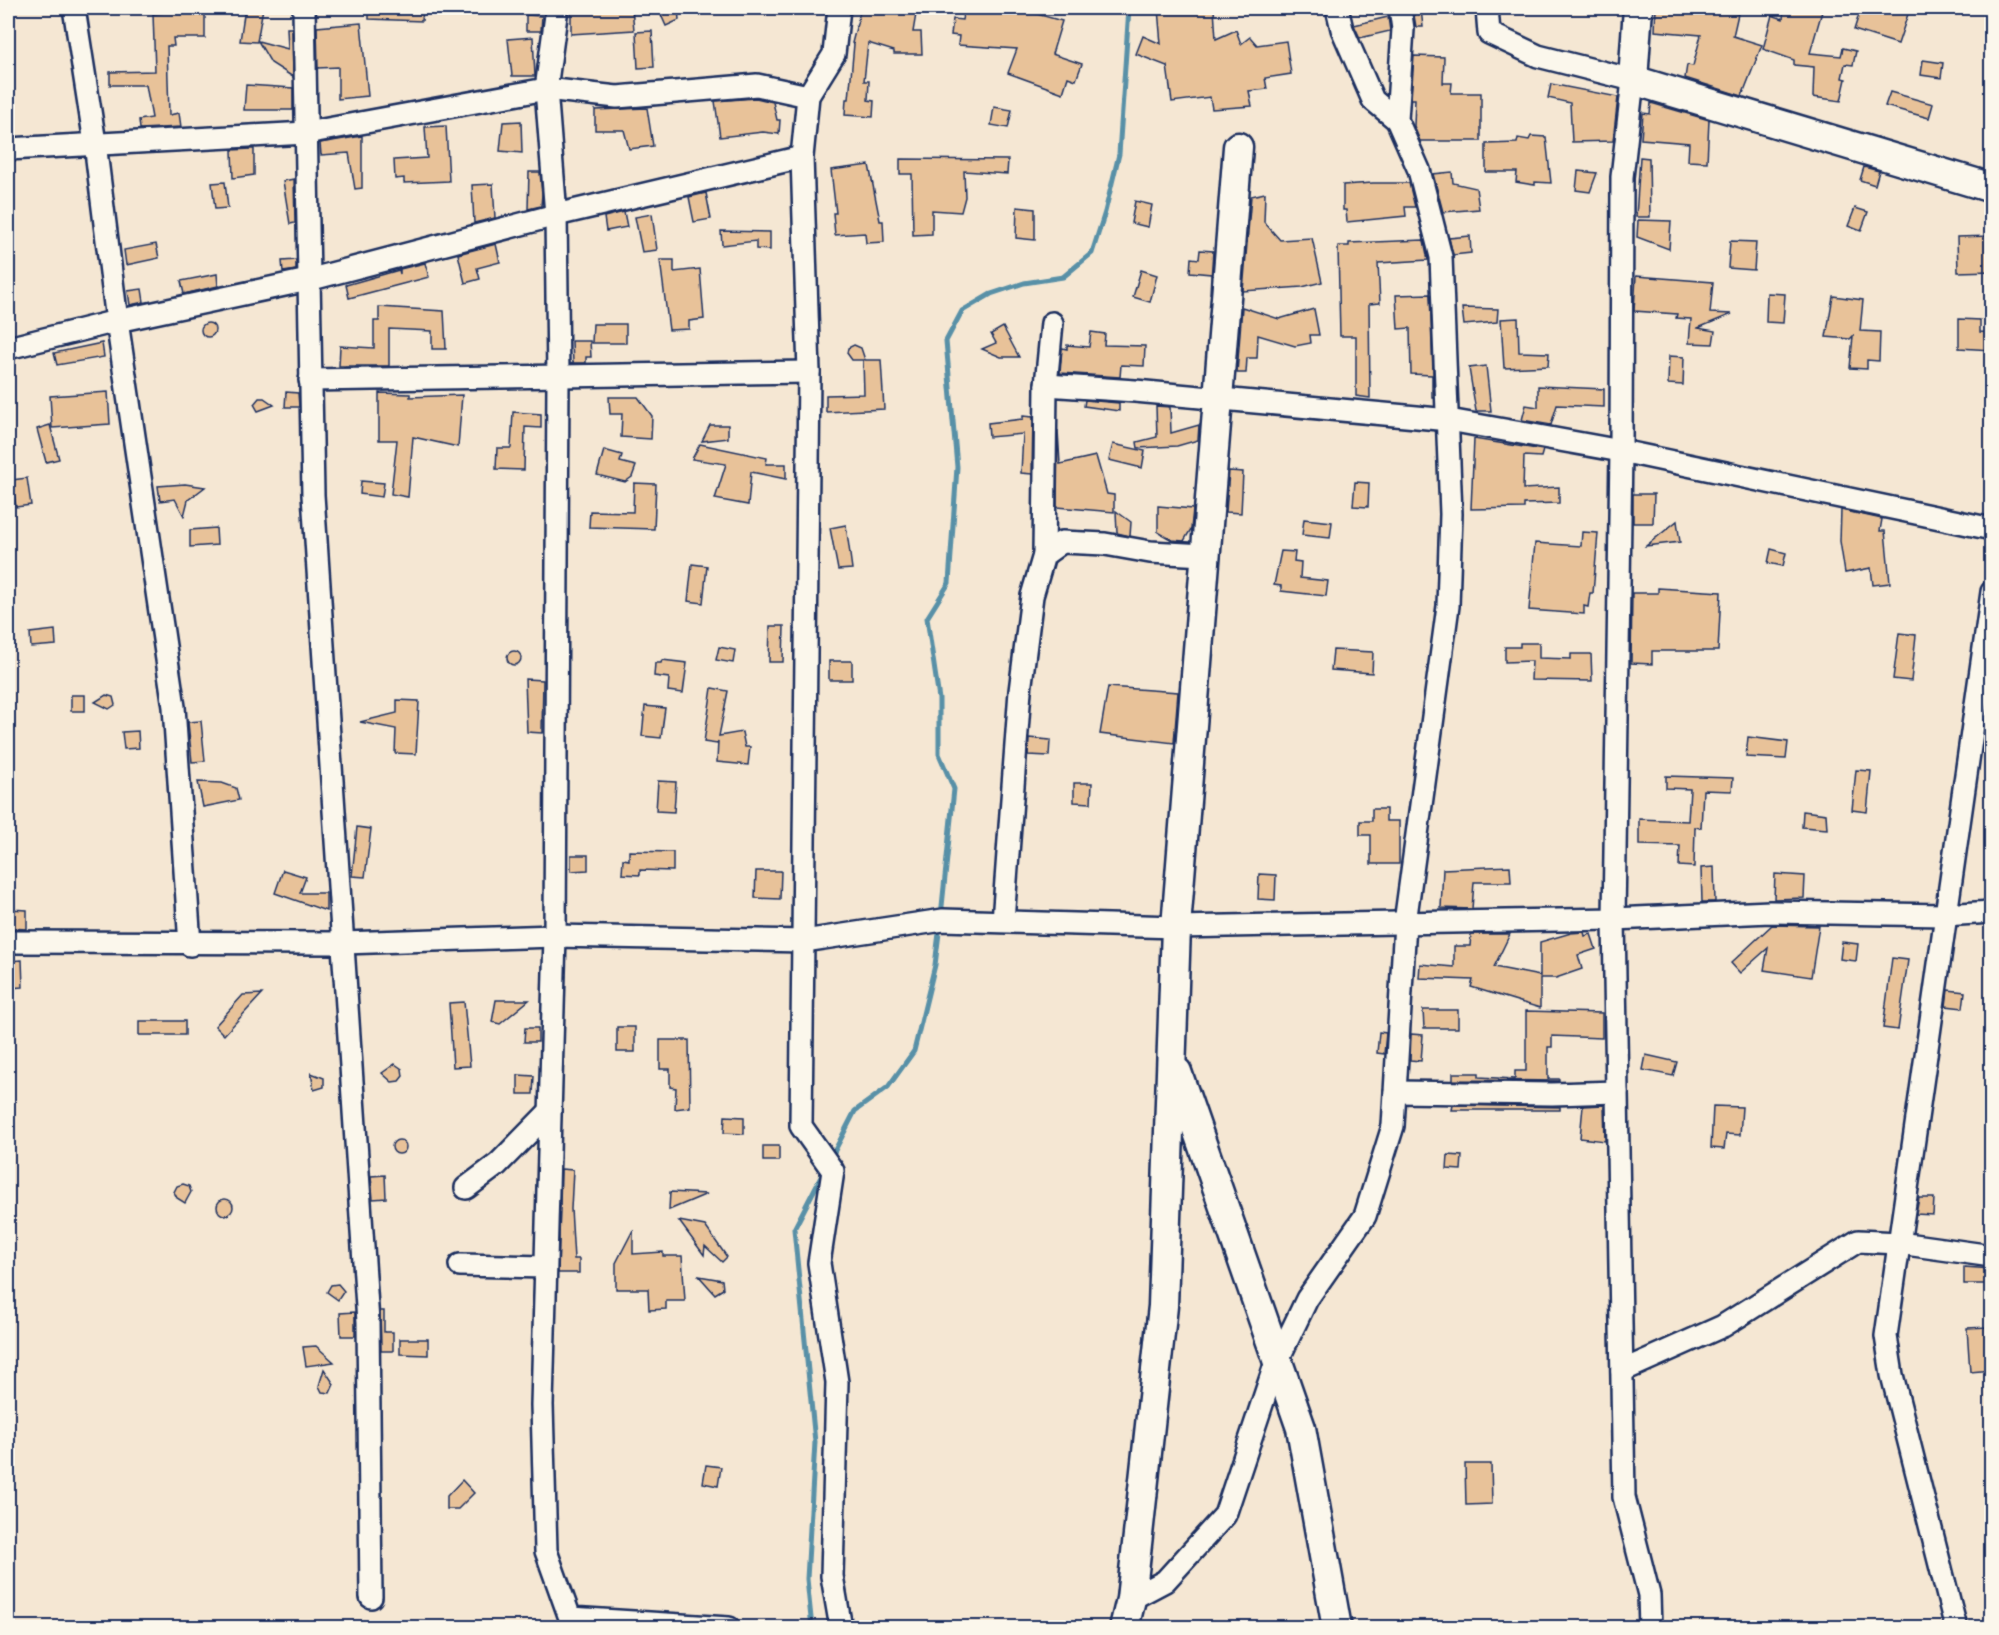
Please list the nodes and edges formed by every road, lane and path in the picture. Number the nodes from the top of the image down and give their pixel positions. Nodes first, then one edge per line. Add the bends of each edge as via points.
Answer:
1 (74, 8) edge
2 (304, 8) edge
3 (557, 8) edge
4 (839, 8) edge
5 (1337, 8) edge
6 (1400, 8) edge
7 (1487, 8) edge
8 (1638, 8) edge
9 (1633, 80) junction
10 (546, 89) junction
11 (808, 96) junction
12 (1397, 120) junction
13 (306, 133) junction
14 (95, 143) junction
15 (1238, 147) dead end
16 (8, 149) edge
17 (802, 157) junction
18 (1992, 188) edge
19 (556, 214) junction
20 (308, 280) junction
21 (117, 321) junction
22 (1052, 323) dead end
23 (8, 348) edge
24 (809, 372) junction
25 (558, 376) junction
26 (310, 380) junction
27 (1046, 385) junction
28 (1216, 398) junction
29 (1449, 420) junction
30 (1621, 451) junction
31 (1992, 529) edge
32 (1044, 555) junction
33 (1204, 555) junction
34 (1992, 592) edge
35 (1992, 912) edge
36 (1944, 915) junction
37 (1614, 919) junction
38 (1003, 921) junction
39 (1405, 923) junction
40 (1176, 927) junction
41 (555, 936) junction
42 (804, 941) junction
43 (8, 942) edge
44 (343, 943) junction
45 (190, 945) junction
46 (1172, 1056) junction
47 (1395, 1092) junction
48 (1617, 1092) junction
49 (549, 1112) junction
50 (466, 1188) dead end
51 (1899, 1243) junction
52 (1992, 1256) edge
53 (460, 1265) dead end
54 (545, 1267) junction
55 (1278, 1361) junction
56 (1622, 1371) junction
57 (370, 1597) dead end
58 (1131, 1599) junction
59 (729, 1628) edge
60 (841, 1628) edge
61 (1124, 1628) edge
62 (1338, 1628) edge
63 (1650, 1628) edge
64 (1956, 1628) edge

1 - 14 street
2 - 13 street
3 - 10 street
4 - 11 street via 834,54
5 - 12 street via 1373,100
6 - 12 street
7 - 9 street via 1489,33 1538,56
8 - 9 street
9 - 18 street
9 - 30 street via 1622,177
10 - 11 street via 617,97 757,85
10 - 13 street
10 - 19 street
11 - 17 street
12 - 29 street via 1419,170 1441,257
13 - 14 street
13 - 20 street
14 - 16 street
14 - 21 street
15 - 28 street
17 - 19 street
17 - 24 street
19 - 20 street
19 - 25 street
20 - 21 street
20 - 26 street
21 - 23 street
21 - 45 street via 174,707
22 - 27 street
24 - 25 street
24 - 42 street
25 - 26 street
25 - 41 street
26 - 44 street via 313,495
27 - 28 street
27 - 32 street
28 - 29 street
28 - 33 street
29 - 30 street
29 - 39 street via 1448,606
30 - 31 street
30 - 37 street
32 - 33 street via 1062,542
32 - 38 street via 1032,596 1020,691
33 - 40 street
34 - 36 street
35 - 36 street
36 - 37 street via 1770,912
36 - 51 street
37 - 39 street
37 - 48 street
38 - 40 street
38 - 42 street via 943,920
39 - 40 street
39 - 47 street
40 - 46 street
41 - 42 street
41 - 44 street
41 - 49 street
42 - 60 street via 801,1126 833,1171 819,1263 837,1382 832,1576
43 - 45 street
44 - 45 street
44 - 57 street via 368,1322
46 - 55 street
46 - 58 street via 1163,1306
47 - 48 street
47 - 55 street via 1393,1126 1365,1216 1307,1299
48 - 56 street
49 - 50 street via 498,1164
49 - 54 street
51 - 52 street
51 - 56 street via 1858,1241 1723,1326
51 - 64 street via 1886,1336
53 - 54 street
54 - 59 street via 542,1405 546,1551 570,1618
55 - 58 street via 1226,1515 1165,1581
55 - 62 street via 1301,1428
56 - 63 street via 1624,1497 1649,1595
58 - 61 street

